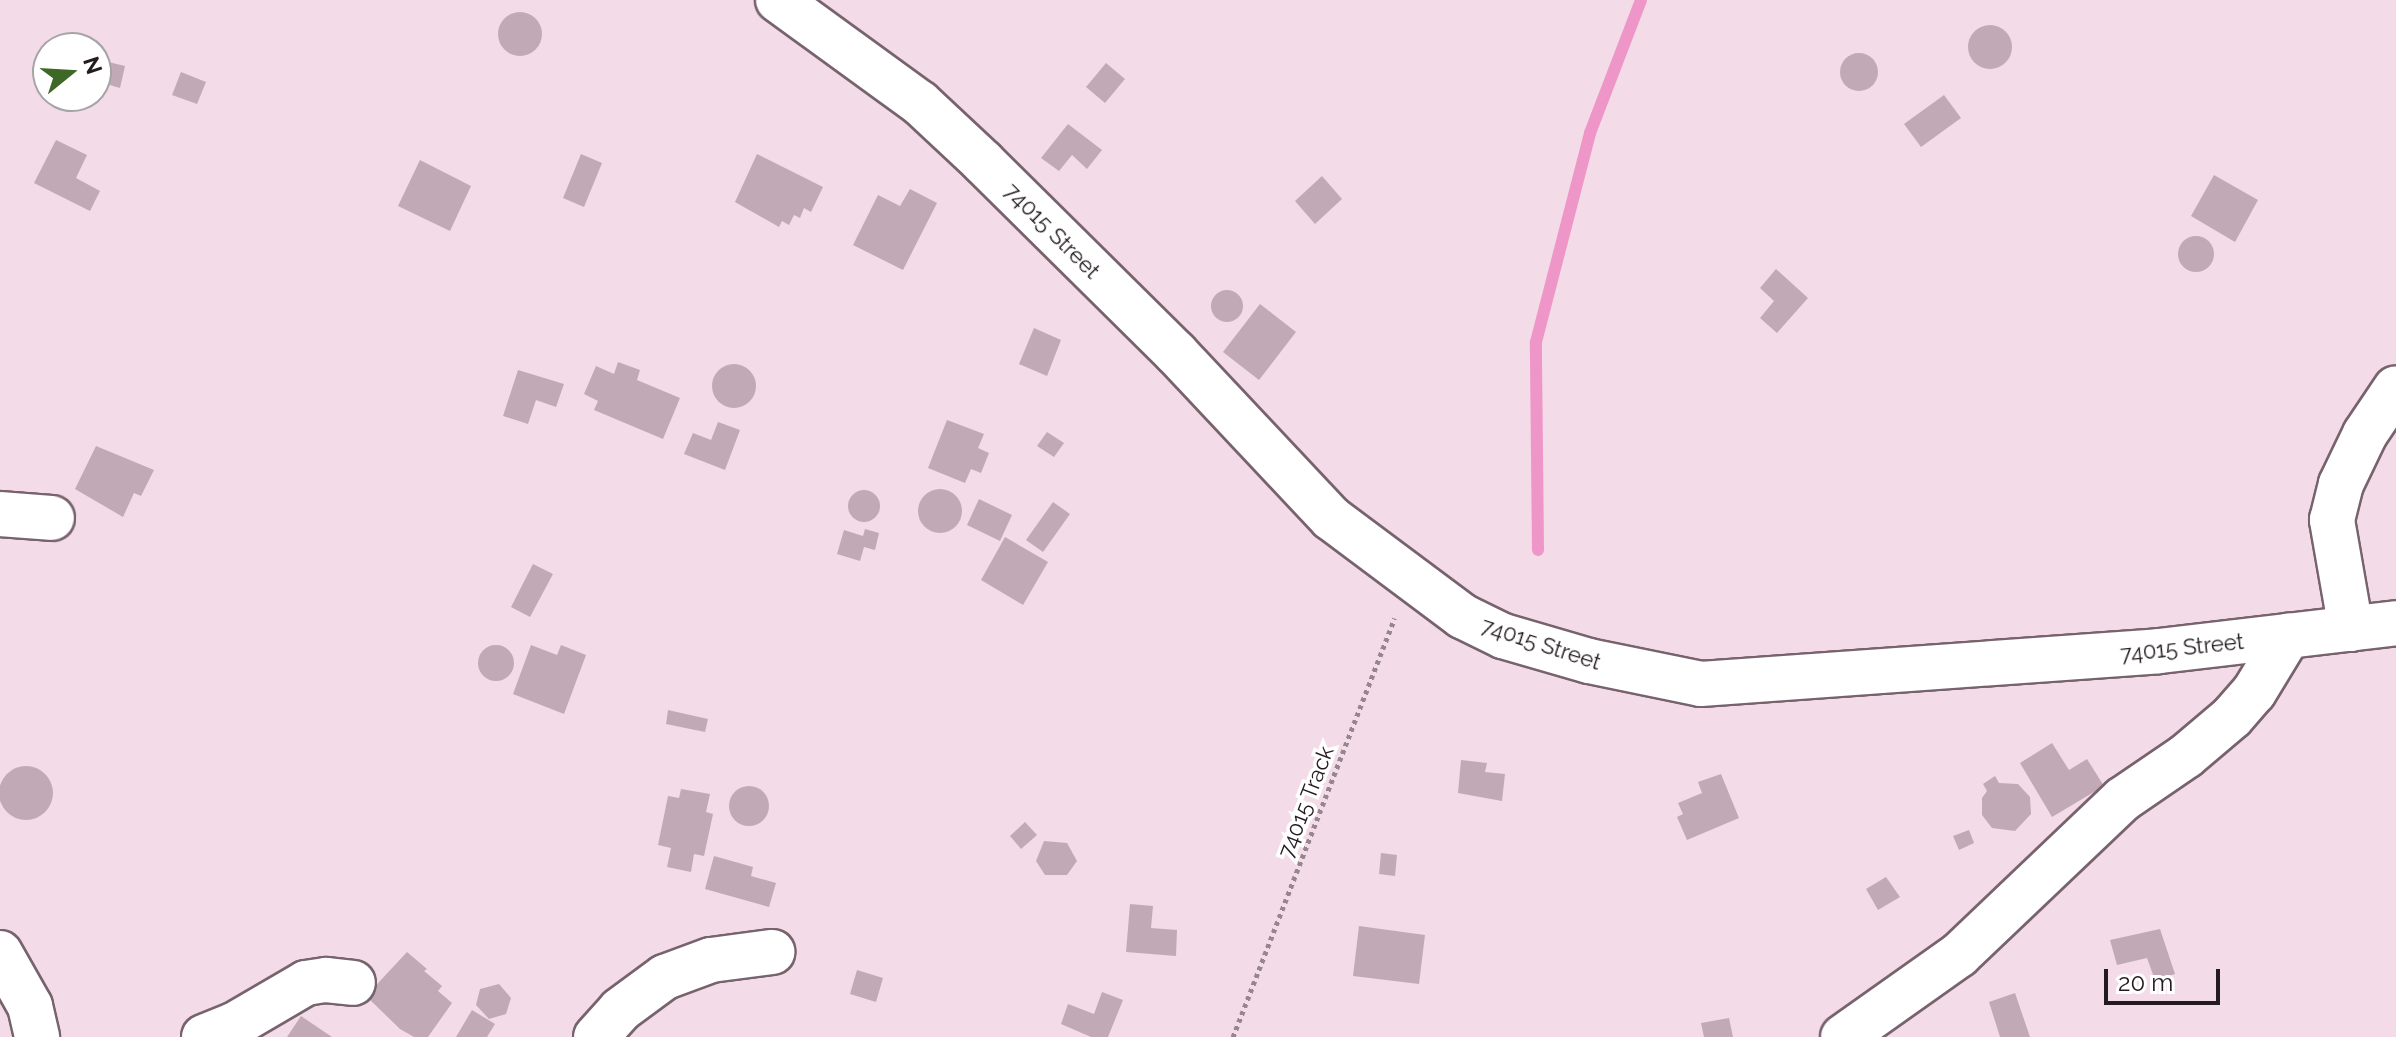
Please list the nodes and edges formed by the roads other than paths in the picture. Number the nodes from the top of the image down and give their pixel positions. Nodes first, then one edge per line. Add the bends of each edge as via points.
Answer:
1 (778, 0) edge
2 (2396, 388) edge
3 (0, 514) edge
4 (52, 518) dead end
5 (2396, 623) edge
6 (2351, 629) junction
7 (2288, 636) junction
8 (772, 952) dead end
9 (0, 953) edge
10 (353, 983) dead end
11 (37, 1037) edge
12 (204, 1037) edge
13 (596, 1037) edge
14 (1843, 1037) edge

1 - 7 street, 74015 Street via 930,113 1176,353 1331,518 1462,616 1503,636 1589,661 1701,684 2159,651
2 - 6 street via 2365,434 2341,484 2332,520
3 - 4 street
5 - 6 street, 74015 Street
6 - 7 street, 74015 Street
7 - 14 street via 2232,717 2123,799 1959,955
8 - 13 street via 692,964 665,977 620,1010
9 - 11 street via 30,1006
10 - 12 street via 306,983

